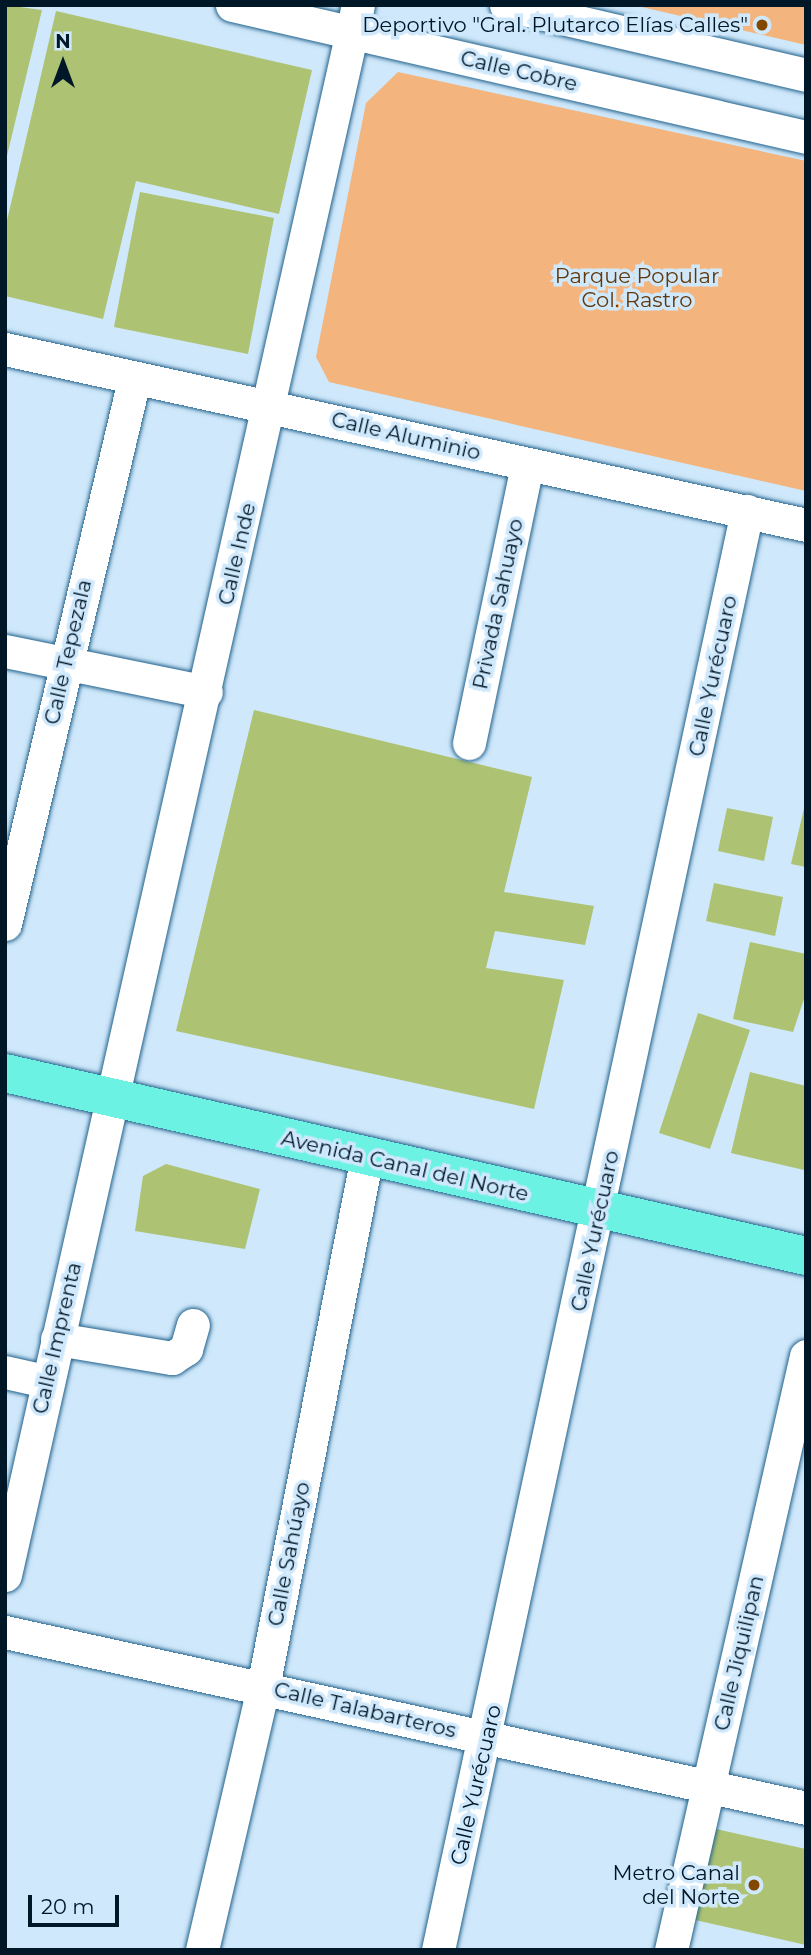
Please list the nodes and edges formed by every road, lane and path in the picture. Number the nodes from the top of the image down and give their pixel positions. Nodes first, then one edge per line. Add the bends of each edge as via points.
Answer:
1 (232, 5) edge
2 (506, 5) edge
3 (355, 19) edge
4 (806, 75) edge
5 (806, 137) edge
6 (7, 357) edge
7 (134, 380) junction
8 (270, 404) junction
9 (527, 465) junction
10 (747, 511) junction
11 (806, 525) edge
12 (5, 651) edge
13 (65, 663) junction
14 (206, 692) junction
15 (469, 743) dead end
16 (5, 924) edge
17 (5, 1073) edge
18 (112, 1101) junction
19 (367, 1156) junction
20 (600, 1210) junction
21 (806, 1256) edge
22 (193, 1325) dead end
23 (57, 1339) junction
24 (806, 1356) edge
25 (5, 1372) edge
26 (45, 1381) junction
27 (5, 1575) edge
28 (5, 1632) edge
29 (263, 1687) junction
30 (488, 1737) junction
31 (709, 1786) junction
32 (806, 1808) edge
33 (202, 1950) edge
34 (438, 1950) edge
35 (670, 1950) edge

1 - 3 street, Calle Cobre
2 - 4 street
3 - 5 street, Calle Cobre
3 - 8 street, Calle Inde
6 - 7 street, Calle Aluminio
7 - 8 street, Calle Aluminio
7 - 13 street, Calle Tepezala
8 - 9 street, Calle Aluminio
8 - 14 street, Calle Inde
9 - 10 street, Calle Aluminio
9 - 15 street, Privada Sahuayo
10 - 11 street, Calle Aluminio
10 - 20 street, Calle Yurécuaro
12 - 13 street
13 - 14 street
13 - 16 street, Calle Tepezala
14 - 18 street, Calle Inde
17 - 18 main road, Avenida Canal del Norte
18 - 19 main road, Avenida Canal del Norte
18 - 23 street, Calle Imprenta
19 - 20 main road, Avenida Canal del Norte
19 - 29 street, Calle Sahúayo
20 - 21 main road, Avenida Canal del Norte
20 - 30 street, Calle Yurécuaro
22 - 23 street via 186,1349 172,1358
23 - 26 street, Calle Imprenta
24 - 31 street, Calle Jiquilipan
25 - 26 street
26 - 27 street, Calle Imprenta
28 - 29 street, Calle Talabarteros
29 - 30 street, Calle Talabarteros
29 - 33 street, Calle Sahúayo
30 - 31 street, Calle Talabarteros
30 - 34 street, Calle Yurécuaro
31 - 32 street, Calle Talabarteros
31 - 35 street, Calle Jiquilipan

